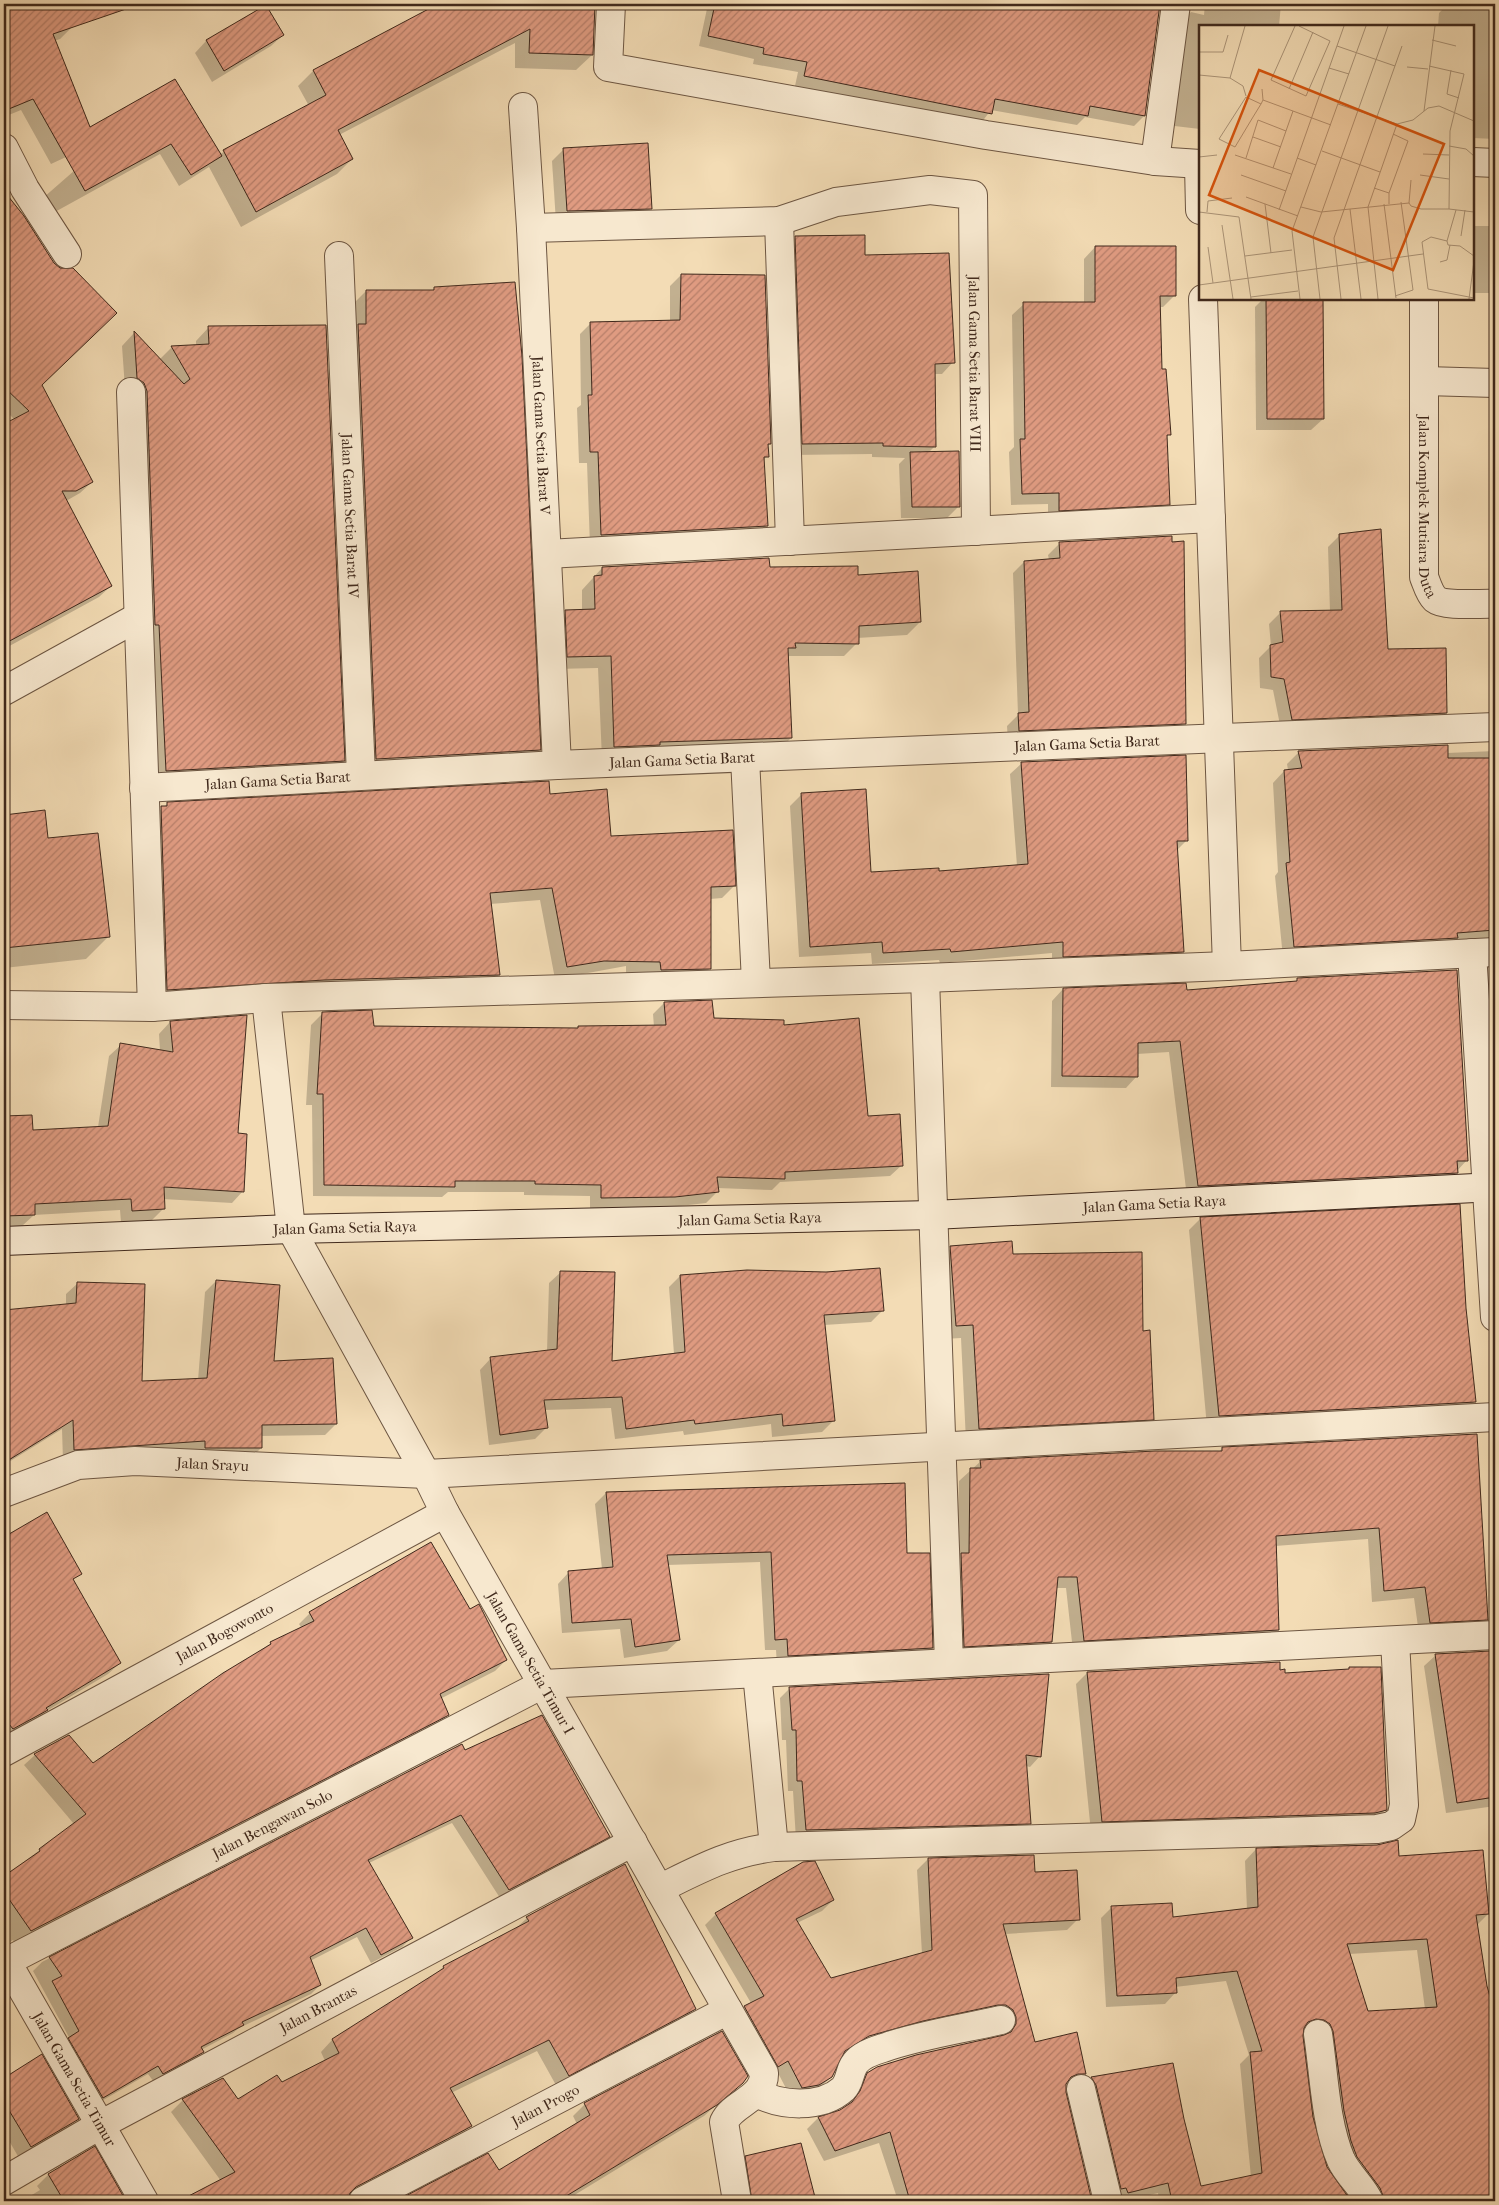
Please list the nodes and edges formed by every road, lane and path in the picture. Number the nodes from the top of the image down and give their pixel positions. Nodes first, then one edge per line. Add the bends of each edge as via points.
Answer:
1 (610, 4) edge
2 (1176, 4) edge
3 (523, 107) dead end
4 (4, 148) edge
5 (1154, 162) junction
6 (1474, 162) edge
7 (1495, 163) edge
8 (1199, 165) edge
9 (779, 221) junction
10 (532, 228) junction
11 (67, 254) dead end
12 (339, 256) dead end
13 (1203, 300) edge
14 (1424, 300) edge
15 (1425, 381) junction
16 (1495, 383) edge
17 (131, 392) dead end
18 (1211, 518) junction
19 (976, 531) junction
20 (790, 541) junction
21 (547, 554) junction
22 (1495, 604) edge
23 (138, 617) junction
24 (4, 691) edge
25 (1495, 727) edge
26 (1219, 738) junction
27 (745, 758) junction
28 (557, 765) junction
29 (361, 775) junction
30 (144, 788) junction
31 (1483, 953) edge
32 (1227, 966) junction
33 (925, 978) junction
34 (756, 982) junction
35 (266, 998) junction
36 (4, 1004) edge
37 (152, 1006) junction
38 (1491, 1187) edge
39 (933, 1214) junction
40 (291, 1229) junction
41 (4, 1241) edge
42 (1495, 1317) edge
43 (1495, 1417) edge
44 (939, 1446) junction
45 (426, 1474) junction
46 (4, 1492) edge
47 (445, 1513) junction
48 (1495, 1635) edge
49 (1395, 1641) junction
50 (949, 1663) junction
51 (757, 1673) junction
52 (543, 1684) junction
53 (4, 1752) edge
54 (633, 1842) junction
55 (774, 1847) junction
56 (659, 1890) junction
57 (5, 1961) edge
58 (728, 2010) junction
59 (1001, 2020) dead end
60 (1318, 2034) dead end
61 (1081, 2089) dead end
62 (757, 2093) junction
63 (100, 2125) junction
64 (4, 2181) edge
65 (144, 2201) edge
66 (363, 2201) edge
67 (737, 2201) edge
68 (1108, 2201) edge
69 (1369, 2201) edge

1 - 5 street via 608,67
2 - 5 street
3 - 10 street, Jalan Gama Setia Barat V
4 - 11 street via 25,189
5 - 8 street
6 - 7 street
9 - 10 street
9 - 19 street, Jalan Gama Setia Barat VIII via 836,202 864,198 930,190 973,195
9 - 20 street
10 - 21 street, Jalan Gama Setia Barat V
12 - 29 street, Jalan Gama Setia Barat IV
13 - 18 street
14 - 15 street, Jalan Komplek Mutiara Duta
15 - 16 street
15 - 22 street, Jalan Komplek Mutiara Duta via 1424,577 1428,590 1435,599 1445,603
17 - 23 street
18 - 19 street
18 - 26 street
19 - 20 street
20 - 21 street
21 - 28 street, Jalan Gama Setia Barat V
23 - 24 street
23 - 30 street
25 - 26 street, Jalan Gama Setia Barat
26 - 27 street, Jalan Gama Setia Barat
26 - 32 street
27 - 28 street, Jalan Gama Setia Barat
27 - 34 street
28 - 29 street, Jalan Gama Setia Barat
29 - 30 street, Jalan Gama Setia Barat
30 - 37 street
31 - 32 street
31 - 38 street
32 - 33 street
33 - 34 street
33 - 39 street
34 - 35 street
35 - 37 street
35 - 40 street
36 - 37 street
38 - 39 street, Jalan Gama Setia Raya
38 - 42 street
39 - 40 street, Jalan Gama Setia Raya
39 - 44 street
40 - 41 street, Jalan Gama Setia Raya
40 - 45 street, Jalan Gama Setia Timur I
43 - 44 street, Jalan Srayu
44 - 45 street, Jalan Srayu
44 - 50 street
45 - 46 street, Jalan Srayu via 135,1461 78,1465
45 - 47 street, Jalan Gama Setia Timur I
47 - 52 street, Jalan Gama Setia Timur I
47 - 53 street, Jalan Bogowonto
48 - 49 street
49 - 50 street
49 - 55 street via 1404,1805 1401,1819 1391,1826
50 - 51 street
51 - 52 street
51 - 55 street
52 - 54 street, Jalan Gama Setia Timur I
52 - 57 street, Jalan Bengawan Solo
54 - 56 street, Jalan Gama Setia Timur I
54 - 63 street, Jalan Brantas
55 - 56 street via 718,1860
56 - 58 street, Jalan Gama Setia Timur I
57 - 63 street, Jalan Gama Setia Timur
58 - 62 street, Jalan Gama Setia Timur I via 764,2073
58 - 66 street, Jalan Progo
59 - 62 street via 883,2048 862,2057 854,2064 848,2082 834,2096 812,2102 781,2103
60 - 69 street via 1339,2155
61 - 68 street
62 - 67 street via 730,2112 724,2122
63 - 64 street, Jalan Brantas
63 - 65 street, Jalan Gama Setia Timur

